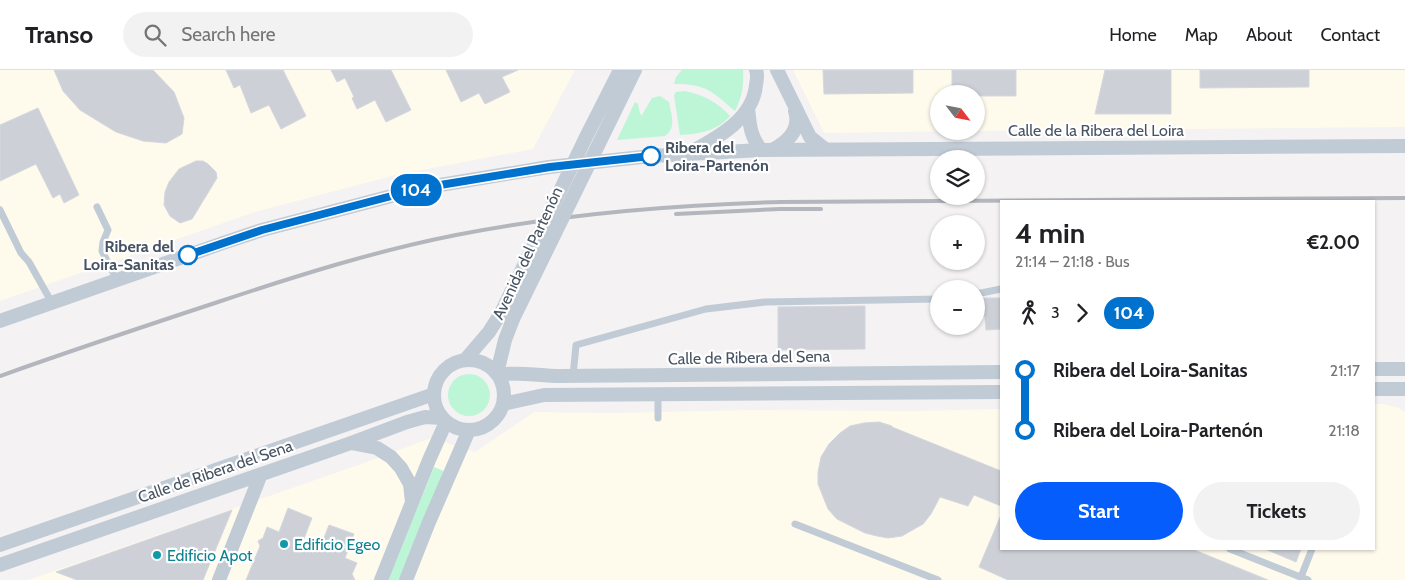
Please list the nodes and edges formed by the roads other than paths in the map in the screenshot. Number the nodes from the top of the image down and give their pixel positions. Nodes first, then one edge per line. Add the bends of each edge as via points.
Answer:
1 (620, 70) edge
2 (635, 70) edge
3 (756, 70) edge
4 (777, 70) edge
5 (793, 103) junction
6 (748, 108) junction
7 (1405, 146) edge
8 (825, 149) junction
9 (766, 150) junction
10 (688, 154) junction
11 (97, 207) dead end
12 (0, 210) edge
13 (117, 280) junction
14 (1000, 289) edge
15 (985, 292) edge
16 (930, 299) edge
17 (52, 303) junction
18 (507, 316) junction
19 (2, 318) edge
20 (465, 360) junction
21 (1375, 369) edge
22 (1405, 369) edge
23 (1000, 372) edge
24 (498, 374) junction
25 (573, 376) junction
26 (1375, 389) edge
27 (1405, 389) edge
28 (1000, 392) edge
29 (434, 394) junction
30 (658, 395) junction
31 (503, 404) junction
32 (658, 418) dead end
33 (444, 420) junction
34 (469, 430) junction
35 (351, 443) junction
36 (261, 474) junction
37 (412, 502) junction
38 (795, 524) dead end
39 (0, 545) edge
40 (1232, 550) edge
41 (1312, 550) edge
42 (0, 564) edge
43 (1304, 579) edge
44 (219, 580) edge
45 (380, 580) edge
46 (406, 580) edge
47 (938, 580) edge

1 - 18 street, Avenida del Partenón, bridge via 586,137
2 - 18 street, Avenida del Partenón, bridge
3 - 6 street via 756,88
4 - 5 street
5 - 8 street via 810,137
5 - 9 street via 797,115 792,136 785,144
6 - 9 street via 754,140
6 - 10 street via 733,125
7 - 8 street, Calle de la Ribera del Loira
8 - 9 street, Calle de la Ribera del Loira
9 - 10 street, Calle de la Ribera del Loira
10 - 13 street, Calle de la Ribera del Loira via 550,167 422,188 262,230
11 - 13 lane via 108,230 102,251
12 - 17 lane via 21,253
13 - 17 street, Calle de la Ribera del Loira
14 - 15 lane
16 - 25 lane via 765,302 706,310 576,345
17 - 19 street, Calle de la Ribera del Loira
18 - 20 street, Avenida del Partenón
18 - 24 street, Avenida del Partenón
20 - 24 street via 479,361
20 - 29 street via 448,366 441,374
21 - 22 street
23 - 25 street, Calle de Ribera del Sena
24 - 25 street, Calle de Ribera del Sena
24 - 31 street via 504,389
26 - 27 street
28 - 30 street
29 - 33 street via 436,407
29 - 39 street, Calle de Ribera del Sena
30 - 31 street via 544,395
30 - 32 lane
31 - 34 street via 491,423
33 - 34 street via 457,428
33 - 35 street, Calle de Ribera del Sena via 425,417
33 - 37 street
34 - 46 street
35 - 36 street, Calle de Ribera del Sena
35 - 37 street via 377,448 391,458 410,484
36 - 42 street, Calle de Ribera del Sena
36 - 44 street
37 - 45 street
38 - 47 lane
40 - 43 lane
41 - 43 lane

